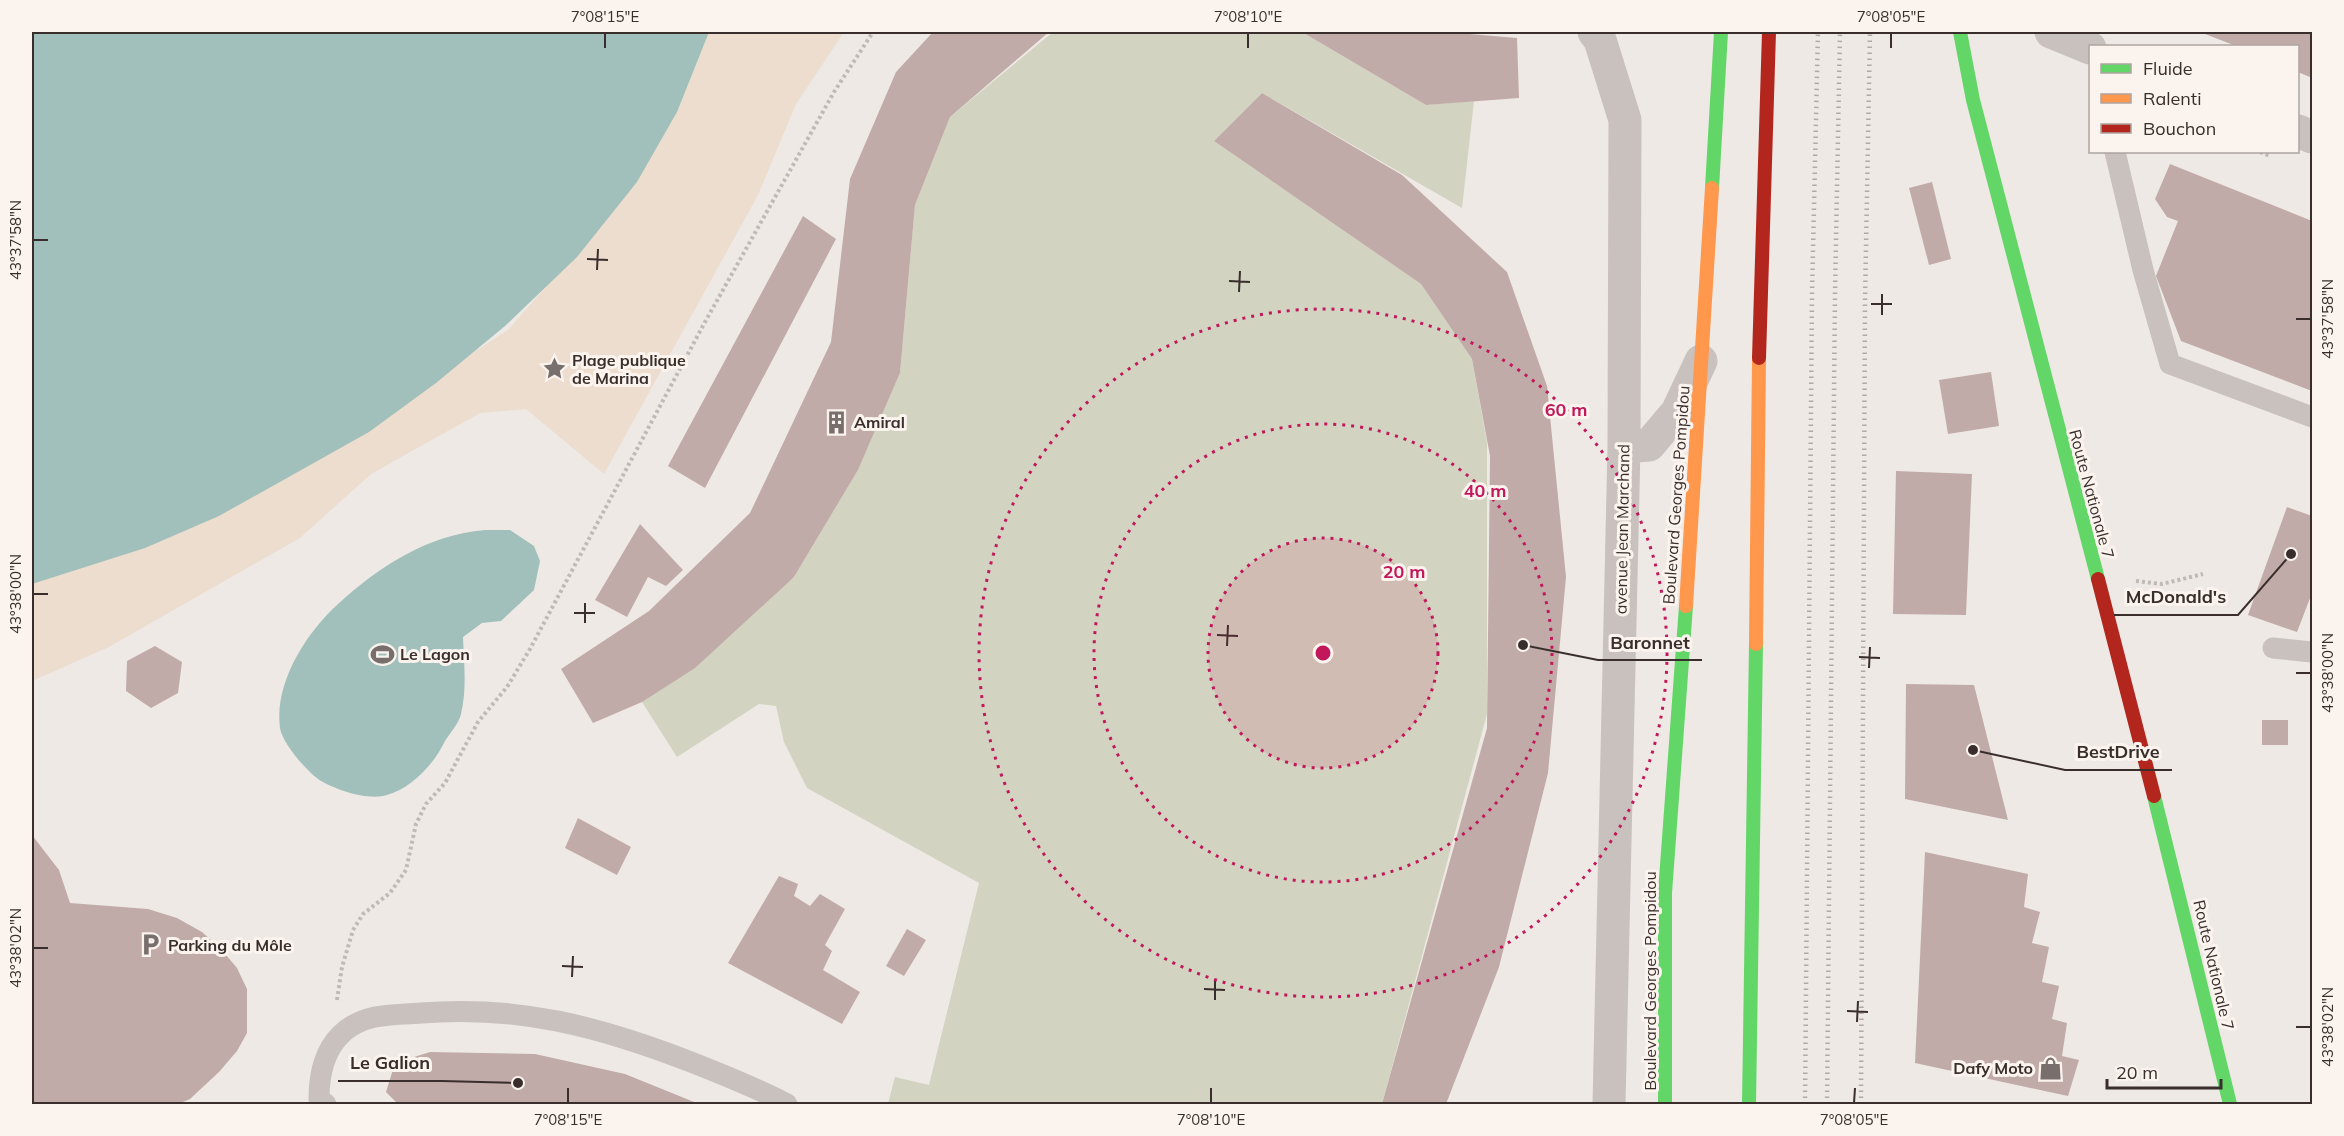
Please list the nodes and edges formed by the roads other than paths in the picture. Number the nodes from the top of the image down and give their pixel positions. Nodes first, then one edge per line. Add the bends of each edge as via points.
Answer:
1 (1594, 32) edge
2 (1721, 32) edge
3 (1769, 32) edge
4 (1960, 32) edge
5 (2051, 32) edge
6 (2089, 47) edge
7 (2299, 131) edge
8 (2313, 137) edge
9 (2115, 153) edge
10 (1702, 359) junction
11 (2313, 417) edge
12 (1624, 447) junction
13 (2273, 648) dead end
14 (2313, 652) edge
15 (326, 1104) edge
16 (787, 1104) edge
17 (1609, 1104) edge
18 (1665, 1104) edge
19 (1749, 1104) edge
20 (2230, 1104) edge

1 - 12 street, avenue Jean Marchand via 1600,40 1624,120
2 - 10 main road, Boulevard Georges Pompidou
3 - 19 main road via 1762,187
4 - 20 main road, Route Nationale 7 via 1976,111 2181,899
5 - 6 street
7 - 8 street
9 - 11 lane via 2170,364
10 - 12 street via 1677,412 1649,445
10 - 18 main road, Boulevard Georges Pompidou via 1665,893
12 - 17 street, avenue Jean Marchand
13 - 14 lane
15 - 16 lane via 319,1099 319,1072 333,1044 350,1029 374,1017 459,1011 510,1012 624,1036

